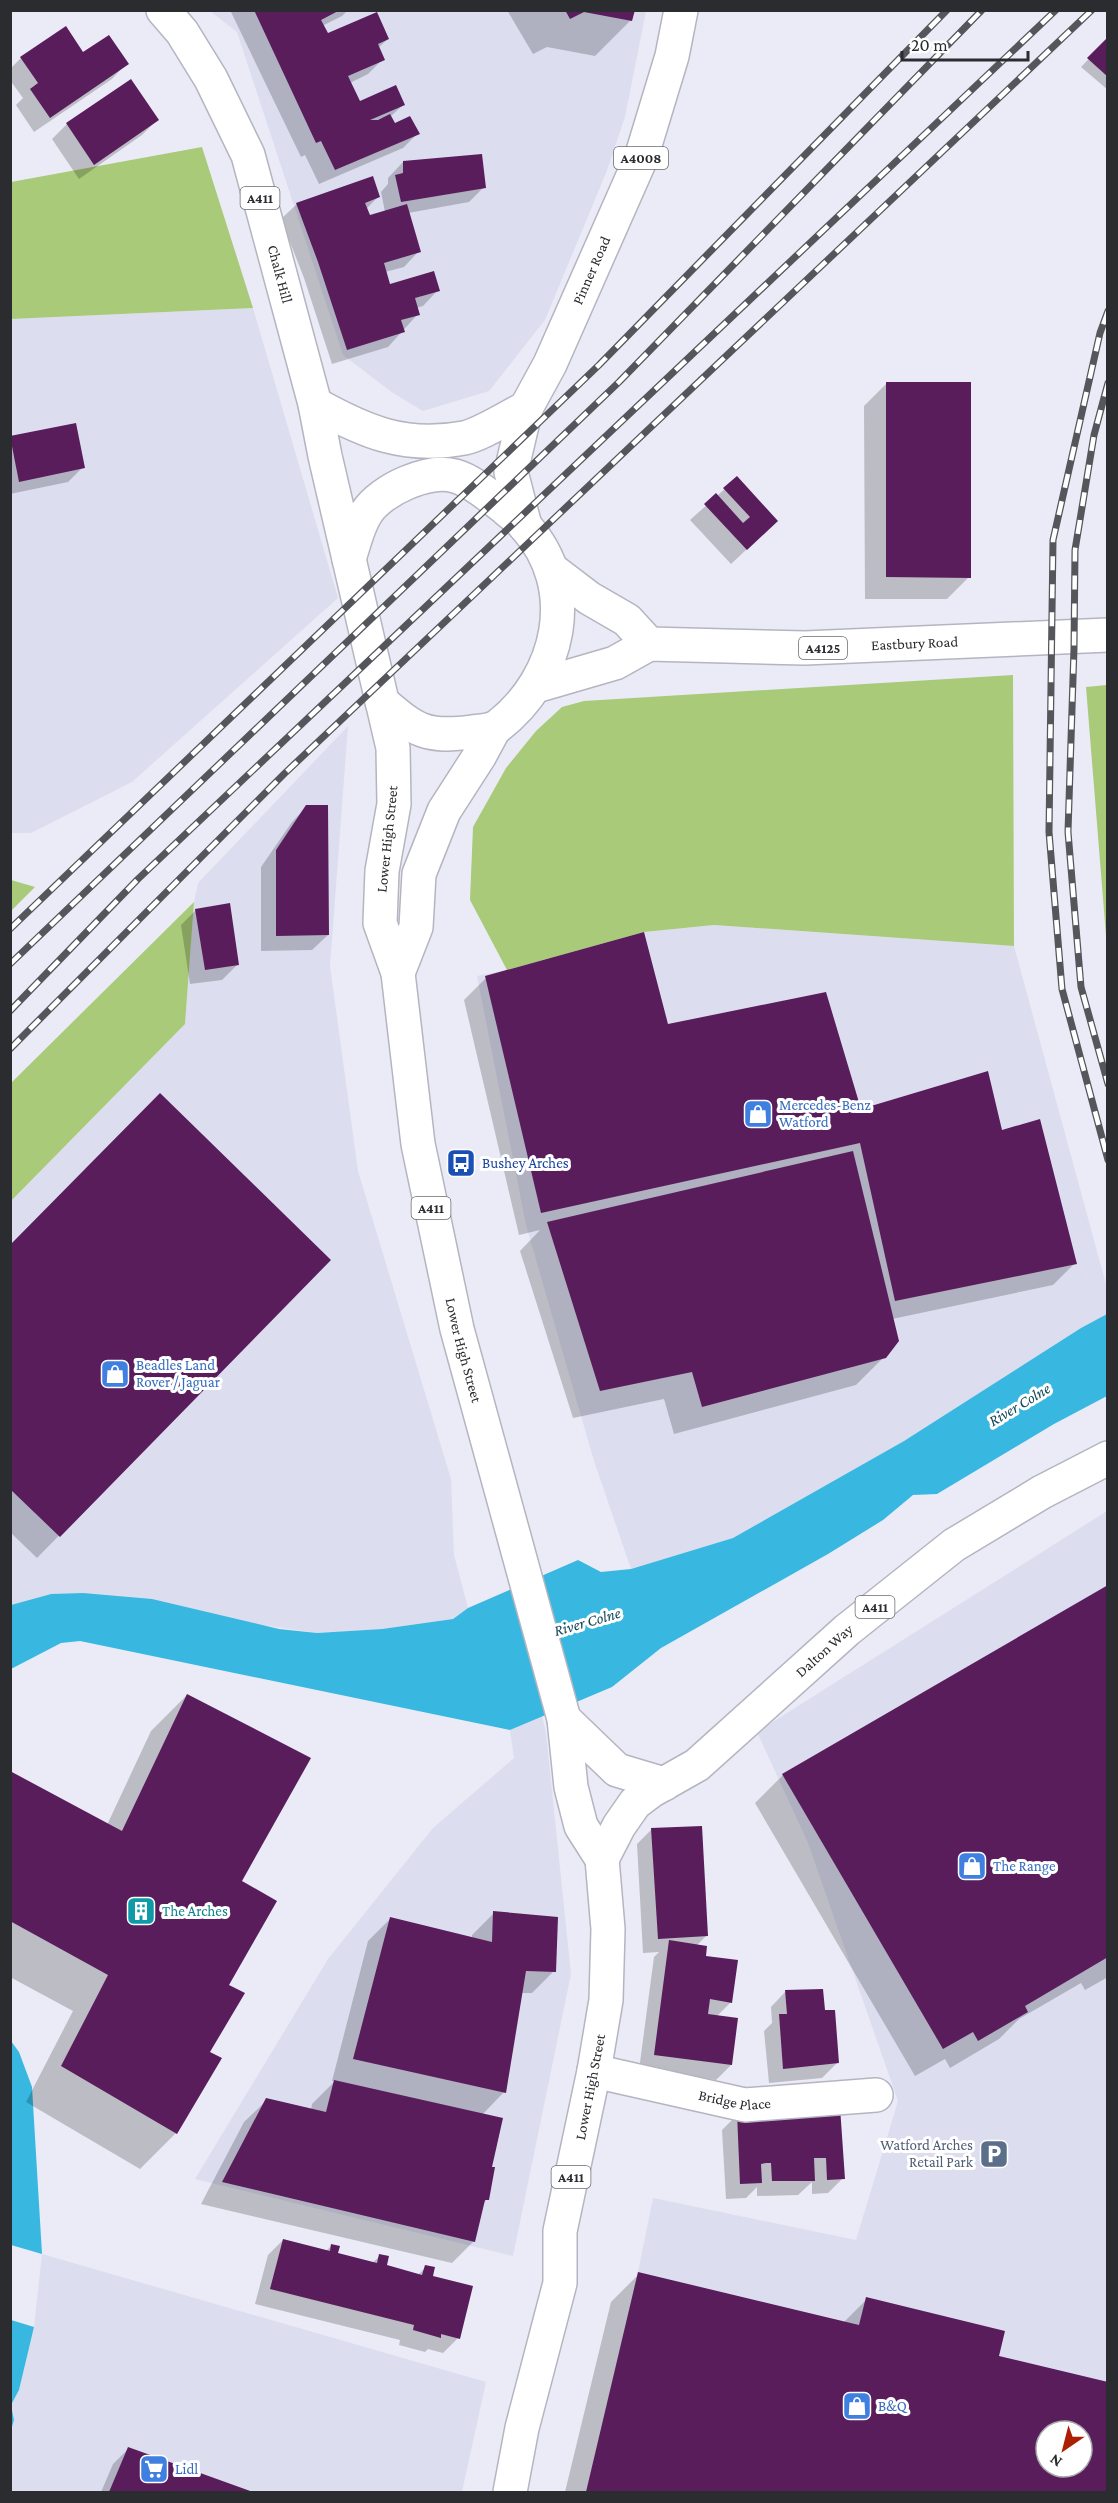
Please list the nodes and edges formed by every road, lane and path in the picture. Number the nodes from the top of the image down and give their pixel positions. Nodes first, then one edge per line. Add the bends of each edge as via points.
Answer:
1 (163, 10) edge
2 (681, 10) edge
3 (315, 404) junction
4 (526, 408) junction
5 (525, 526) junction
6 (349, 559) junction
7 (551, 569) junction
8 (1107, 635) edge
9 (649, 644) junction
10 (536, 686) junction
11 (382, 702) junction
12 (494, 729) junction
13 (398, 974) junction
14 (1107, 1458) edge
15 (564, 1719) junction
16 (664, 1784) junction
17 (602, 1859) junction
18 (594, 2071) junction
19 (876, 2095) dead end
20 (510, 2493) edge

1 - 3 main road, Chalk Hill / A411 via 182,32 211,79 248,155
2 - 4 main road, Pinner Road / A4008 via 672,56 641,158 585,288
3 - 4 main road via 353,426 398,440 466,438
3 - 6 main road, Chalk Hill / A411
4 - 5 main road, Pinner Road / A4008 via 511,472
5 - 6 main road via 490,496 455,475 423,476 397,486 372,506
5 - 7 main road
6 - 11 main road, Lower High Street
7 - 9 main road via 627,620
7 - 10 main road via 558,600 555,642
8 - 9 main road, Eastbury Road / A4125 via 805,648
9 - 10 main road via 615,663
10 - 12 main road via 512,715
11 - 12 main road via 425,733 446,735
11 - 13 main road, Lower High Street / A411 via 393,748 394,804 382,871 380,923
12 - 13 main road, Lower High Street / A411 via 437,827 419,873 416,927
13 - 15 main road, Lower High Street / A411 via 420,1156 458,1329
14 - 16 main road, Dalton Way / A411 via 954,1545 847,1630 697,1765
15 - 16 main road via 617,1770
15 - 17 main road, Lower High Street / A411 via 571,1787 581,1826
16 - 17 main road, Dalton Way / A411 via 635,1803
17 - 18 main road, Lower High Street / A411 via 608,1929 606,2000
18 - 19 main road, Bridge Place via 745,2105
18 - 20 main road, Lower High Street / A411 via 560,2231 560,2283 522,2428

